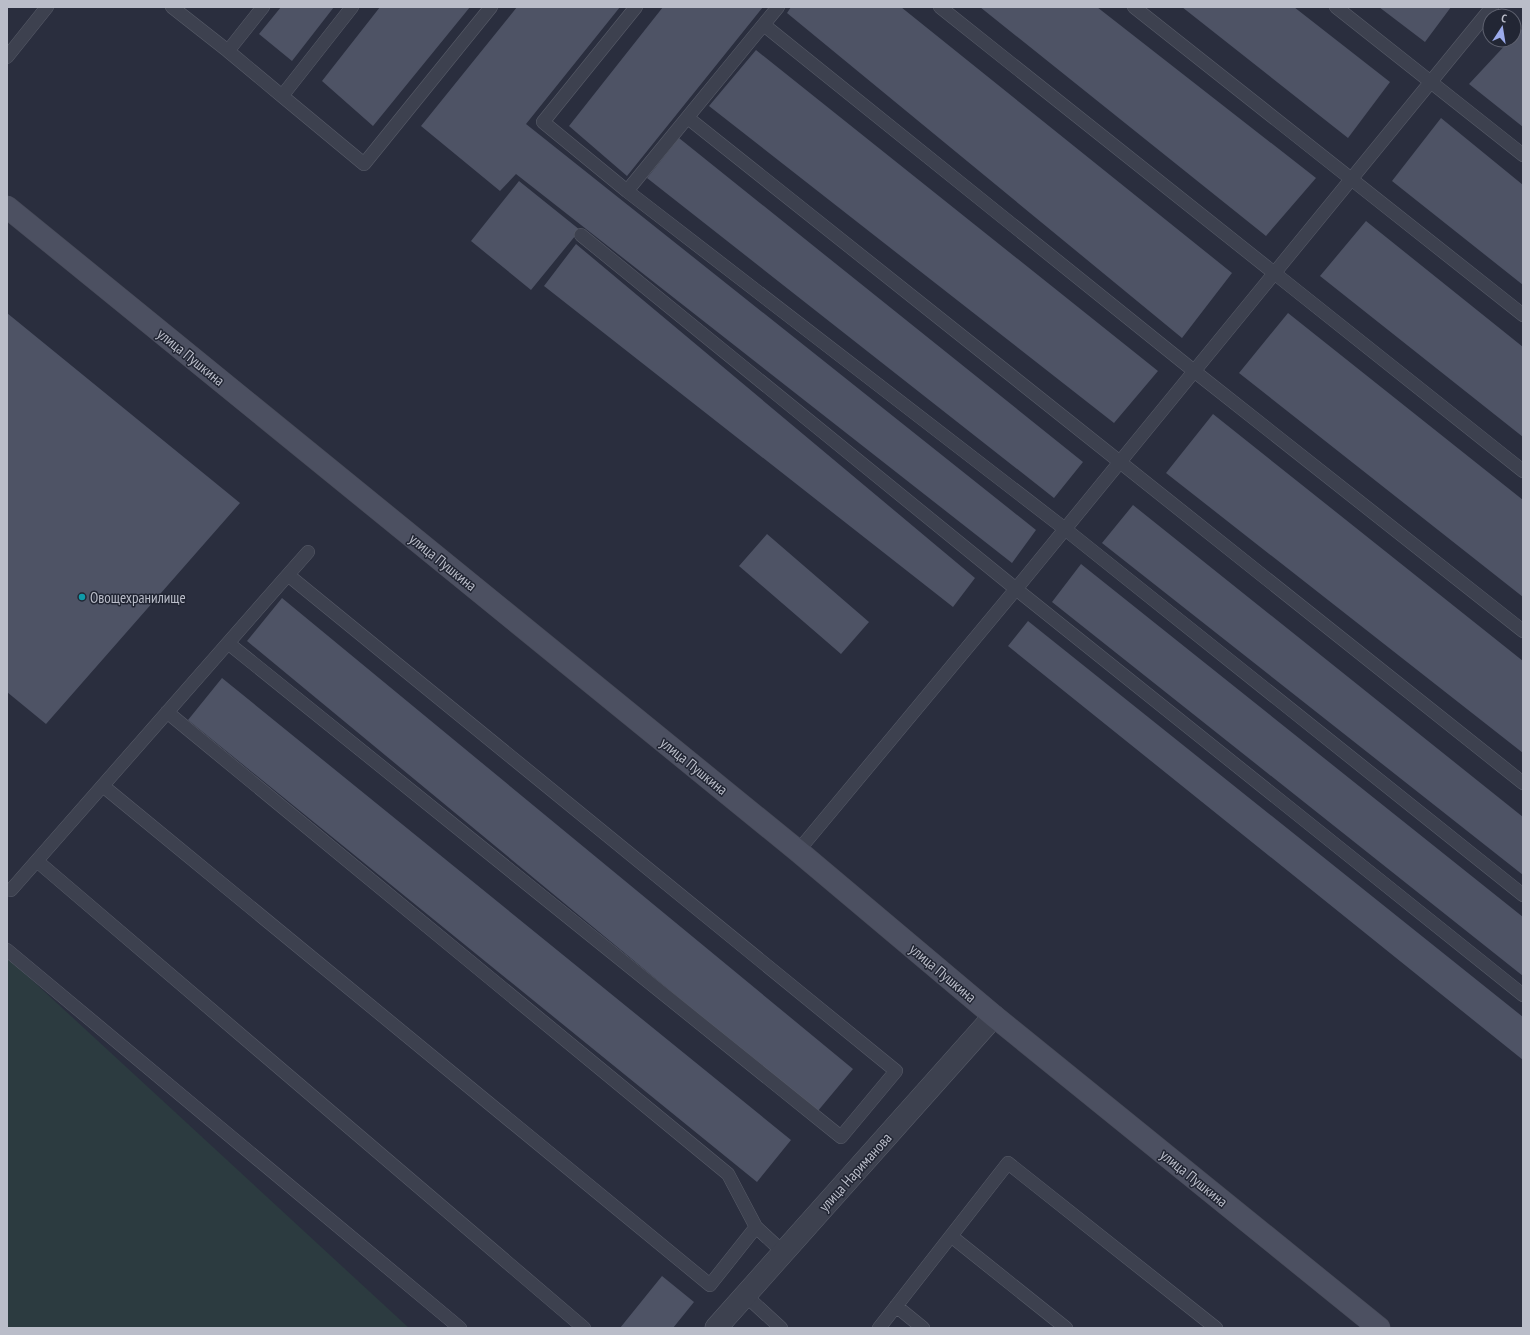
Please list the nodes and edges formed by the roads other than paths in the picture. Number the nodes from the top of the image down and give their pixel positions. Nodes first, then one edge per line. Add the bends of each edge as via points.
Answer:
1 (48, 7) edge
2 (172, 7) edge
3 (262, 7) edge
4 (352, 7) edge
5 (491, 7) edge
6 (636, 7) edge
7 (778, 7) edge
8 (940, 7) edge
9 (1134, 7) edge
10 (1336, 7) edge
11 (1492, 7) edge
12 (764, 25) junction
13 (228, 51) junction
14 (7, 57) edge
15 (1431, 81) junction
16 (282, 96) junction
17 (688, 118) junction
18 (1523, 155) edge
19 (1352, 178) junction
20 (627, 191) junction
21 (7, 207) edge
22 (581, 235) dead end
23 (1274, 274) junction
24 (1523, 314) edge
25 (1194, 371) junction
26 (1121, 461) junction
27 (1523, 471) edge
28 (1065, 530) junction
29 (308, 552) dead end
30 (288, 576) junction
31 (1016, 589) junction
32 (1523, 631) edge
33 (228, 643) junction
34 (167, 712) junction
35 (1523, 783) edge
36 (103, 786) junction
37 (798, 851) junction
38 (37, 861) junction
39 (11, 890) dead end
40 (1523, 895) edge
41 (7, 950) edge
42 (1523, 995) edge
43 (994, 1016) junction
44 (756, 1227) junction
45 (951, 1236) junction
46 (784, 1252) junction
47 (745, 1295) junction
48 (896, 1306) junction
49 (460, 1328) edge
50 (584, 1328) edge
51 (716, 1328) edge
52 (781, 1328) edge
53 (879, 1328) edge
54 (923, 1328) edge
55 (1066, 1328) edge
56 (1216, 1328) edge
57 (1379, 1328) edge

1 - 14 lane
2 - 13 lane
3 - 13 lane
4 - 16 lane
5 - 16 lane via 364,164
6 - 20 lane via 543,122
7 - 12 lane
8 - 23 lane
9 - 19 lane
10 - 15 lane
11 - 15 lane
12 - 17 lane
12 - 25 lane
13 - 16 lane
15 - 18 lane
15 - 19 lane
17 - 20 lane
17 - 26 lane
19 - 23 lane
19 - 24 lane
20 - 28 lane
21 - 37 main road, улица Пушкина
22 - 31 lane
23 - 25 lane
23 - 27 lane
25 - 26 lane
25 - 32 lane
26 - 28 lane
26 - 35 lane
28 - 31 lane
28 - 40 lane
29 - 30 lane
30 - 33 lane
30 - 33 lane via 896,1071 840,1137
31 - 37 lane
31 - 42 lane
33 - 34 lane
34 - 36 lane
34 - 44 lane via 728,1174
36 - 38 lane
36 - 44 lane via 710,1285
37 - 43 main road, улица Пушкина
38 - 39 lane
38 - 50 lane
41 - 49 lane
43 - 46 street, улица Нариманова
43 - 57 main road, улица Пушкина
44 - 46 lane
45 - 48 lane
45 - 55 lane
45 - 56 lane via 1008,1163
46 - 47 street, улица Нариманова
47 - 51 street, улица Нариманова
47 - 52 lane
48 - 53 lane
48 - 54 lane

